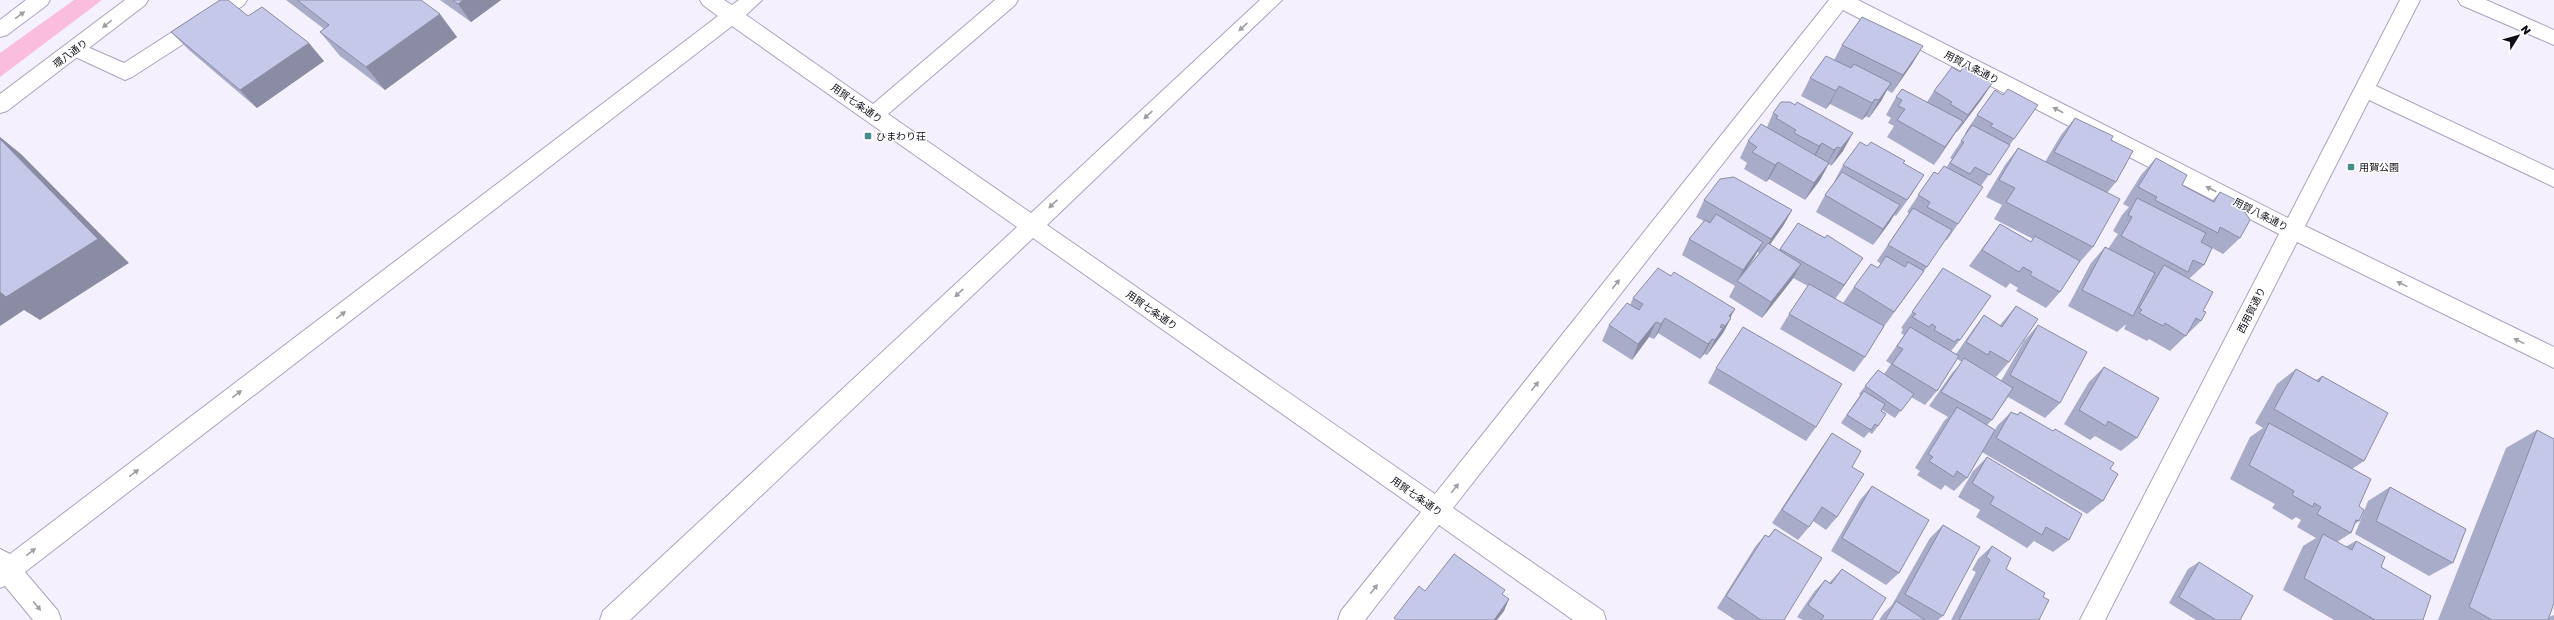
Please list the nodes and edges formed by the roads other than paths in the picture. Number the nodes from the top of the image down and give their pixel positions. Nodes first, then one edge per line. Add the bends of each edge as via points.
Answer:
1 (40, 0) edge
2 (138, 0) edge
3 (237, 0) edge
4 (710, 0) edge
5 (752, 0) edge
6 (1008, 0) edge
7 (1272, 0) edge
8 (1841, 0) edge
9 (2410, 0) edge
10 (2468, 0) edge
11 (732, 15) junction
12 (0, 30) edge
13 (2554, 38) edge
14 (76, 49) junction
15 (2364, 89) junction
16 (0, 105) edge
17 (874, 115) junction
18 (2554, 179) edge
19 (1031, 225) junction
20 (2292, 230) junction
21 (2554, 358) edge
22 (1437, 510) junction
23 (3, 569) edge
24 (49, 620) edge
25 (612, 620) edge
26 (1350, 620) edge
27 (1594, 620) edge
28 (2092, 620) edge

12 -> 1 street
2 -> 14 street, 環八通り
3 - 14 street via 125,72
4 - 11 street, 用賀七条通り
5 - 11 street
6 - 17 street
7 -> 19 street
20 -> 8 street, 用賀八条通り
22 -> 8 street
9 - 15 street, 西用賀通り
10 - 13 street
11 - 17 street, 用賀七条通り
23 -> 11 street
14 - 16 street, 環八通り
15 - 18 street
15 - 20 street, 西用賀通り
17 - 19 street, 用賀七条通り
19 - 22 street, 用賀七条通り
19 -> 25 street
21 -> 20 street, 用賀八条通り
20 - 28 street, 西用賀通り
26 -> 22 street
22 - 27 street, 用賀七条通り
23 -> 24 street

